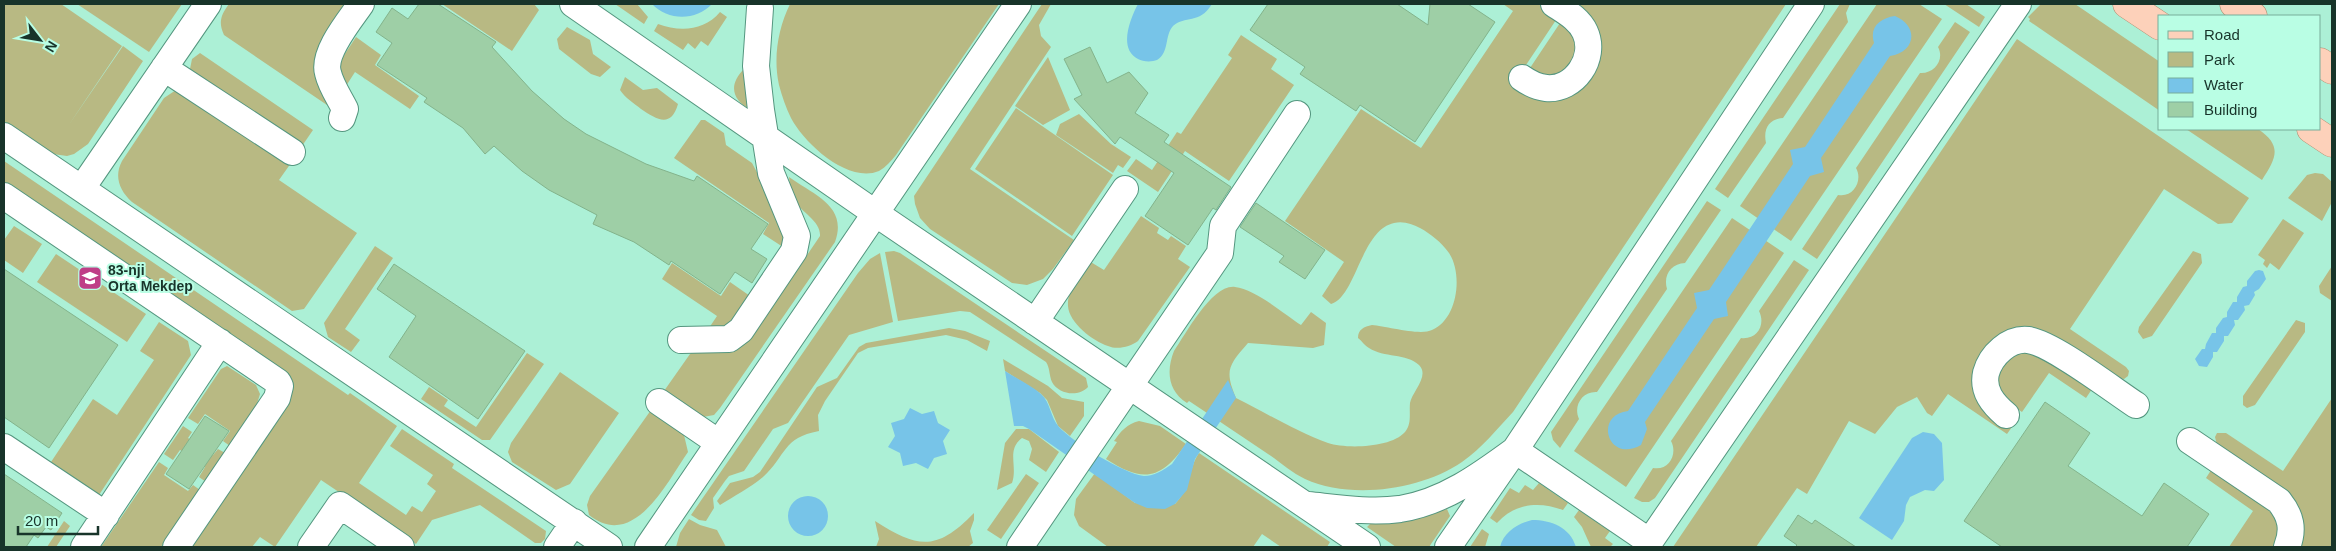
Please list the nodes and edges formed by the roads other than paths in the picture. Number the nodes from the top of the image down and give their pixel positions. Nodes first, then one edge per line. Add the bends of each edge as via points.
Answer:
1 (208, 4) edge
2 (362, 4) edge
3 (573, 4) edge
4 (1018, 4) edge
5 (1554, 4) edge
6 (1811, 4) edge
7 (2018, 4) edge
8 (2126, 4) edge
9 (2234, 4) edge
10 (760, 8) dead end
11 (2251, 15) edge
12 (2158, 25) edge
13 (2321, 63) edge
14 (164, 68) junction
15 (2332, 70) edge
16 (1522, 78) dead end
17 (1297, 114) dead end
18 (342, 118) dead end
19 (2312, 130) edge
20 (4, 136) edge
21 (765, 137) junction
22 (2332, 143) edge
23 (292, 152) dead end
24 (82, 188) junction
25 (1125, 189) dead end
26 (4, 196) edge
27 (875, 213) junction
28 (1035, 322) junction
29 (681, 340) dead end
30 (220, 342) junction
31 (1130, 387) junction
32 (660, 402) dead end
33 (2136, 405) dead end
34 (2006, 415) dead end
35 (2190, 441) dead end
36 (719, 443) junction
37 (4, 447) edge
38 (1516, 450) junction
39 (1305, 505) junction
40 (106, 515) junction
41 (574, 522) junction
42 (1648, 545) edge
43 (84, 547) edge
44 (176, 547) edge
45 (311, 547) edge
46 (401, 547) edge
47 (557, 547) edge
48 (609, 547) edge
49 (648, 547) edge
50 (1020, 547) edge
51 (1367, 547) edge
52 (1448, 547) edge
53 (2287, 547) edge

1 - 14 street
2 - 18 street via 328,59 331,84 345,109
3 - 21 street
4 - 27 street
5 - 16 street via 1572,16 1586,33 1588,54 1584,66 1570,82 1560,87 1538,87
6 - 38 street
7 - 42 street
8 - 12 main road
9 - 11 main road
10 - 21 street via 756,66
13 - 15 main road
14 - 23 street
14 - 24 street
17 - 31 street via 1223,226 1220,252
19 - 22 main road
20 - 24 street
21 - 27 street
21 - 29 street via 771,173 797,236 794,251 741,330 729,339
24 - 41 street
25 - 28 street
26 - 30 street
27 - 28 street
27 - 36 street
28 - 31 street
30 - 40 street
30 - 44 street via 274,378 280,392
31 - 39 street
31 - 50 street
32 - 36 street
33 - 34 street via 2048,347 2026,340 2004,347 1994,357 1986,374 1987,393
35 - 53 street via 2279,501 2291,522
36 - 49 street
37 - 40 street
38 - 39 street via 1481,476 1426,503 1377,510
38 - 42 street
38 - 52 street
39 - 51 street
40 - 43 street
41 - 47 street
41 - 48 street
45 - 46 street via 340,505

